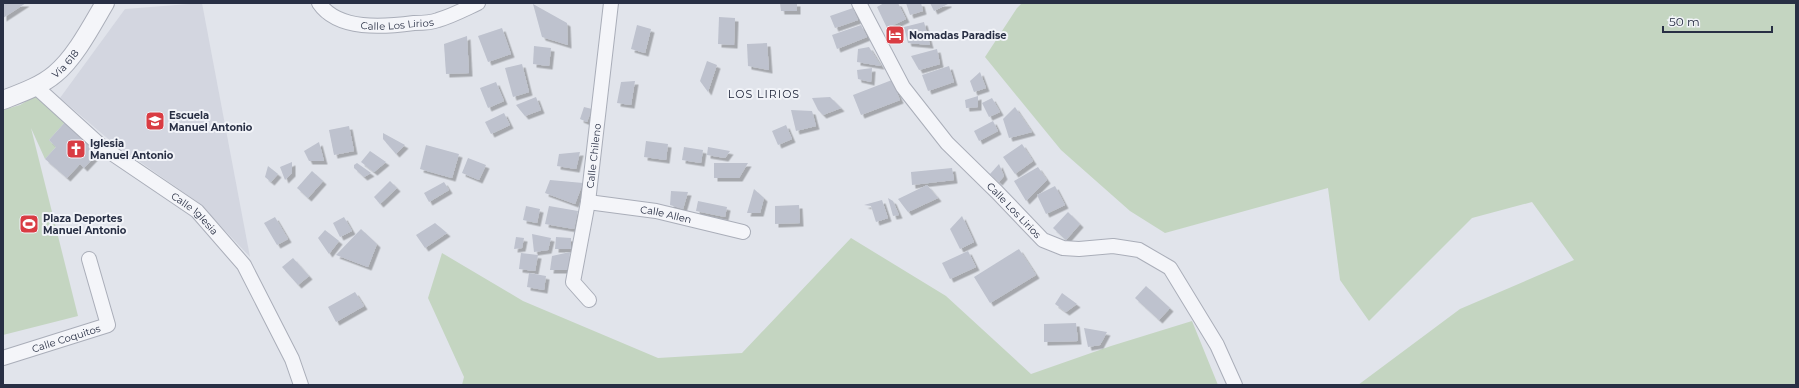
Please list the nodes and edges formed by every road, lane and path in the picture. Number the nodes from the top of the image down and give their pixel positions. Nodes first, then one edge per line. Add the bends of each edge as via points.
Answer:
1 (105, 3) edge
2 (319, 3) edge
3 (478, 3) edge
4 (611, 3) edge
5 (859, 3) edge
6 (35, 86) junction
7 (3, 100) edge
8 (588, 202) junction
9 (743, 232) dead end
10 (89, 259) dead end
11 (589, 300) dead end
12 (3, 358) edge
13 (301, 385) edge
14 (1235, 385) edge

1 - 6 street, Vía 618 via 78,47 56,73
2 - 3 street, Calle Los Lirios via 325,12 341,20 364,26 437,21
4 - 8 street, Calle Chileno
5 - 14 street, Calle Los Lirios via 908,93 947,143 1042,240 1063,248 1113,246 1139,250 1170,268 1217,345
6 - 7 street, Vía 618
6 - 13 street, Calle Iglesia via 101,146 197,211 244,264 292,359
8 - 9 street, Calle Allen via 656,211
8 - 11 street, Calle Chileno via 573,282
10 - 12 street, Calle Coquitos via 108,325

